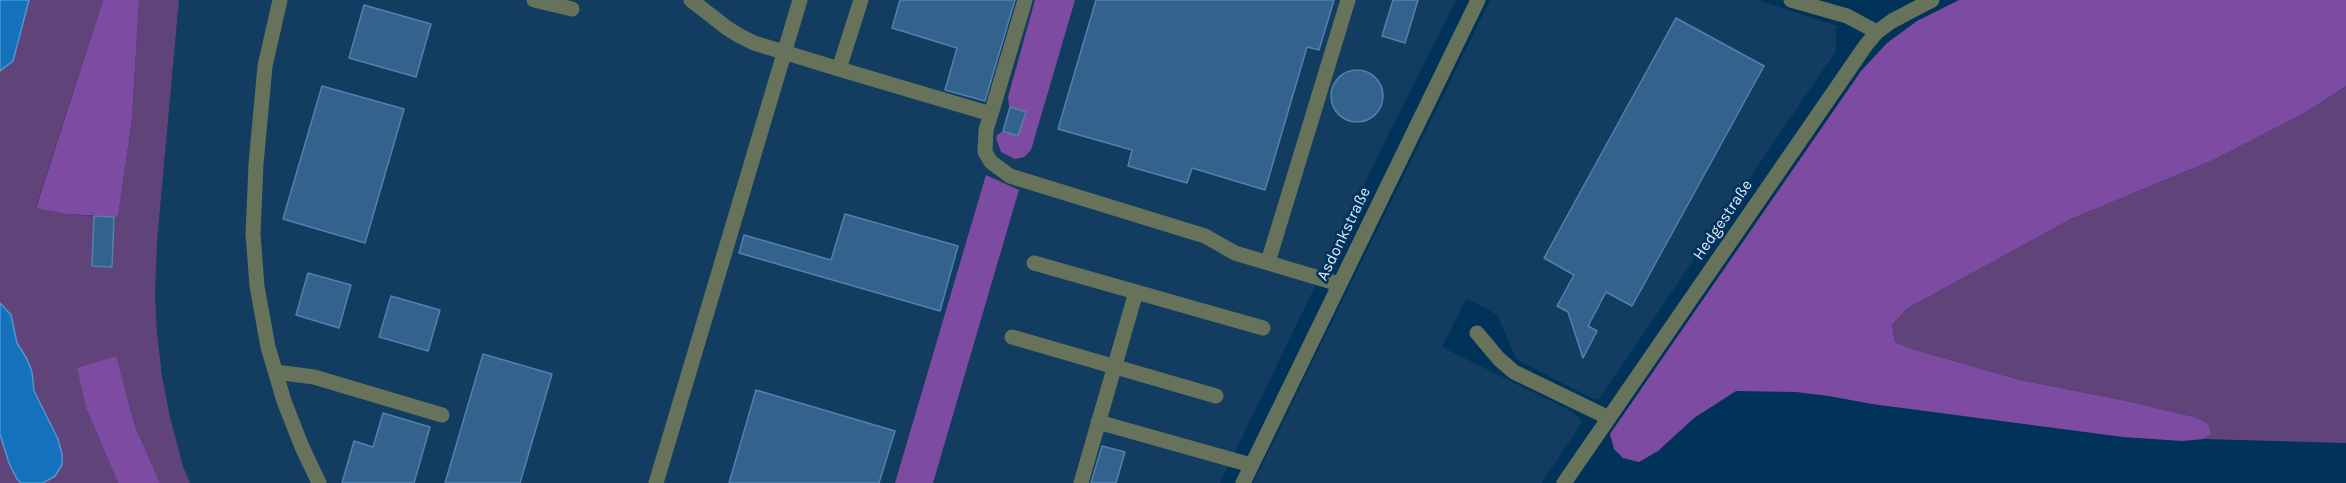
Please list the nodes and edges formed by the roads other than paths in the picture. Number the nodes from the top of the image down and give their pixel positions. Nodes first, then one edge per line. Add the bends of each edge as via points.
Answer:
1 (280, 0) edge
2 (534, 0) edge
3 (691, 0) edge
4 (800, 0) edge
5 (861, 0) edge
6 (1025, 0) edge
7 (1348, 0) edge
8 (1478, 0) edge
9 (1791, 0) edge
10 (1932, 0) edge
11 (572, 9) dead end
12 (1877, 32) junction
13 (785, 52) junction
14 (839, 69) junction
15 (991, 114) junction
16 (1268, 262) junction
17 (1034, 263) dead end
18 (1340, 284) junction
19 (1136, 292) junction
20 (1263, 328) dead end
21 (1477, 333) dead end
22 (1012, 338) dead end
23 (1114, 367) junction
24 (276, 372) junction
25 (1216, 396) dead end
26 (442, 414) dead end
27 (1609, 418) junction
28 (1098, 422) junction
29 (1251, 465) junction
30 (319, 483) edge
31 (656, 483) edge
32 (1081, 483) edge
33 (1243, 483) edge
34 (1564, 483) edge

1 - 24 street via 265,66 253,234 257,286
2 - 11 street
3 - 13 street via 740,36
4 - 13 street
5 - 14 street
6 - 15 street
7 - 16 street
8 - 18 street, Asdonkstraße
9 - 12 street via 1847,16
10 - 12 street, Hedgestraße
12 - 27 street, Hedgestraße
13 - 14 street
13 - 31 street
14 - 15 street
15 - 16 street via 985,152 999,170 1010,176 1205,236 1228,250
16 - 18 street
17 - 19 street
18 - 29 street, Asdonkstraße
19 - 20 street
19 - 23 street
21 - 27 street via 1514,372
22 - 23 street
23 - 25 street
23 - 28 street
24 - 26 street via 314,377
24 - 30 street
27 - 34 street, Hedgestraße
28 - 29 street
28 - 32 street
29 - 33 street, Asdonkstraße

